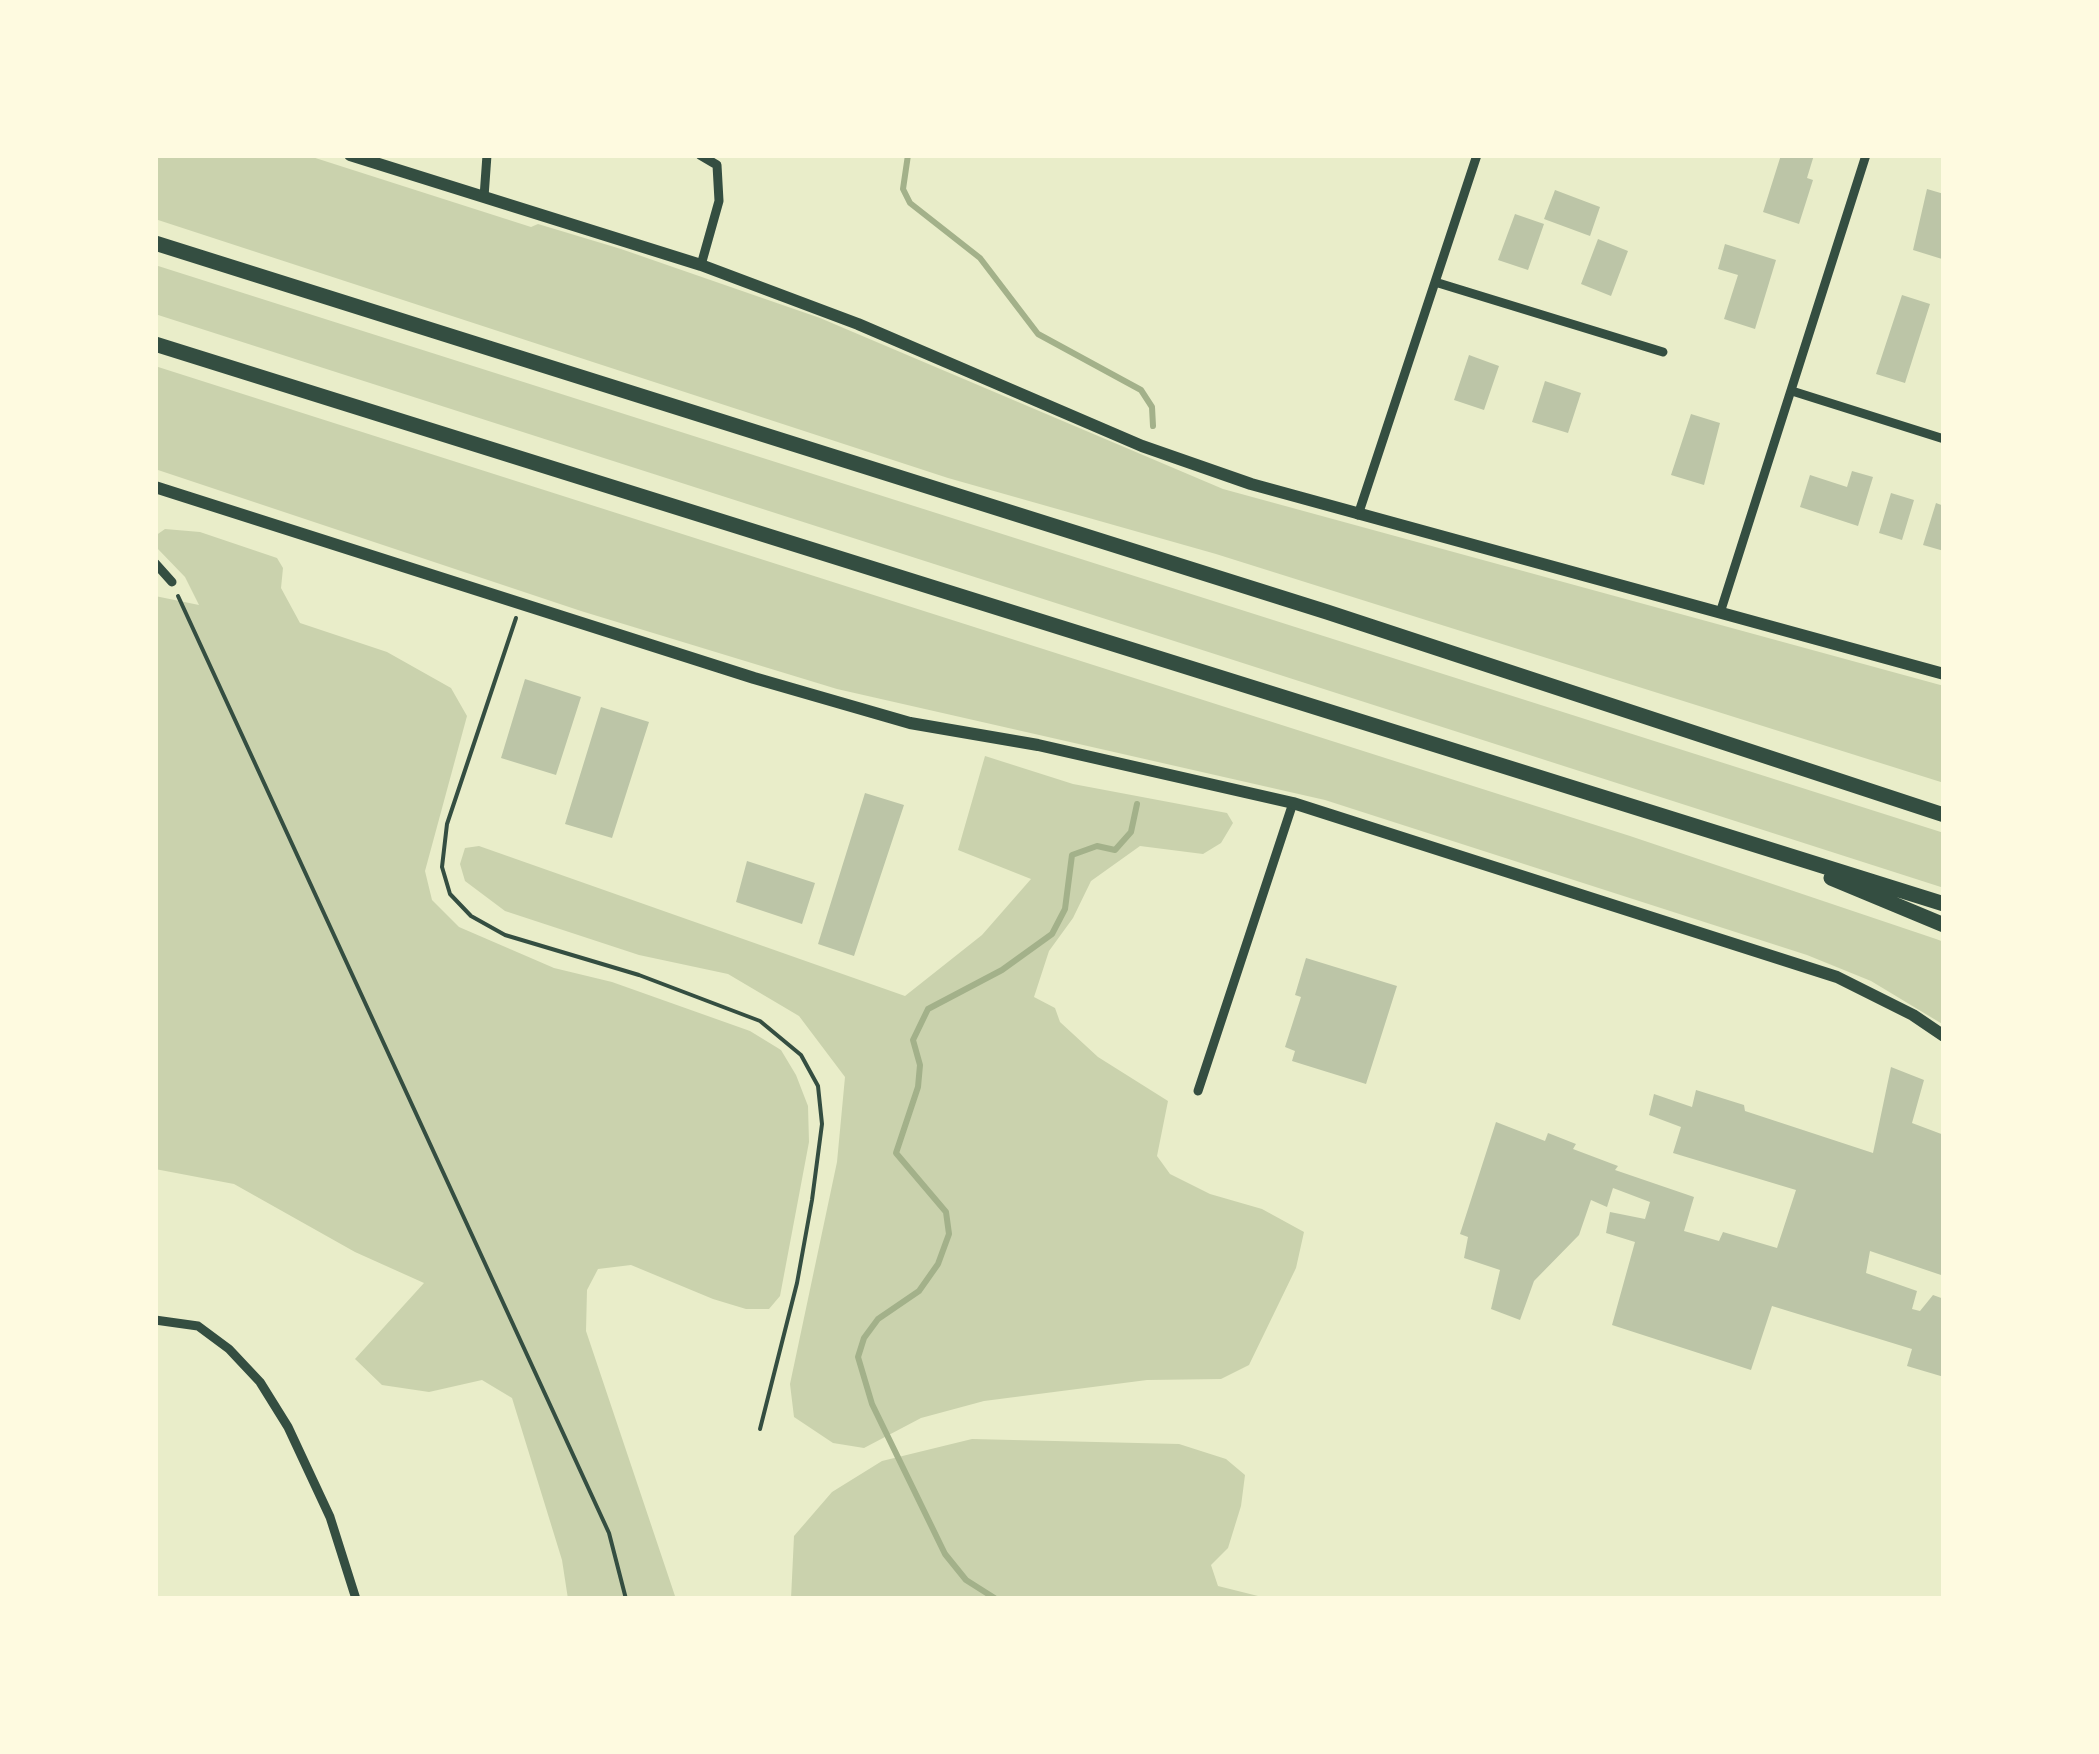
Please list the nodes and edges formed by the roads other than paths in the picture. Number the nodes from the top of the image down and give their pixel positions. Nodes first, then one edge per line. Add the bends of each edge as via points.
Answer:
1 (350, 155) edge
2 (487, 155) edge
3 (700, 155) edge
4 (1477, 155) edge
5 (1866, 155) edge
6 (484, 198) junction
7 (155, 243) edge
8 (701, 265) junction
9 (1436, 282) junction
10 (155, 344) edge
11 (1663, 352) dead end
12 (1792, 391) junction
13 (1944, 439) edge
14 (155, 487) edge
15 (1358, 516) junction
16 (155, 563) edge
17 (172, 582) road end
18 (1720, 613) junction
19 (1944, 674) edge
20 (1847, 784) junction
21 (1294, 803) junction
22 (1944, 804) edge
23 (1944, 815) edge
24 (1739, 840) junction
25 (1944, 904) edge
26 (1944, 925) edge
27 (1944, 1036) edge
28 (1198, 1092) dead end
29 (155, 1320) edge
30 (356, 1599) edge

1 - 6 main road
2 - 6 street
3 - 8 street via 716,165 719,201
4 - 9 street
5 - 12 street
6 - 8 main road
7 - 20 highway via 1308,606
8 - 15 main road via 858,324 1142,446
9 - 11 street
9 - 15 street
10 - 24 highway
12 - 13 street
12 - 18 street
14 - 21 main road via 910,723
15 - 18 main road
16 - 17 street
18 - 19 main road
20 - 22 highway
20 - 23 highway
21 - 27 main road via 1838,977
21 - 28 street
24 - 25 highway
24 - 26 highway
29 - 30 street via 198,1326 260,1382 330,1517

